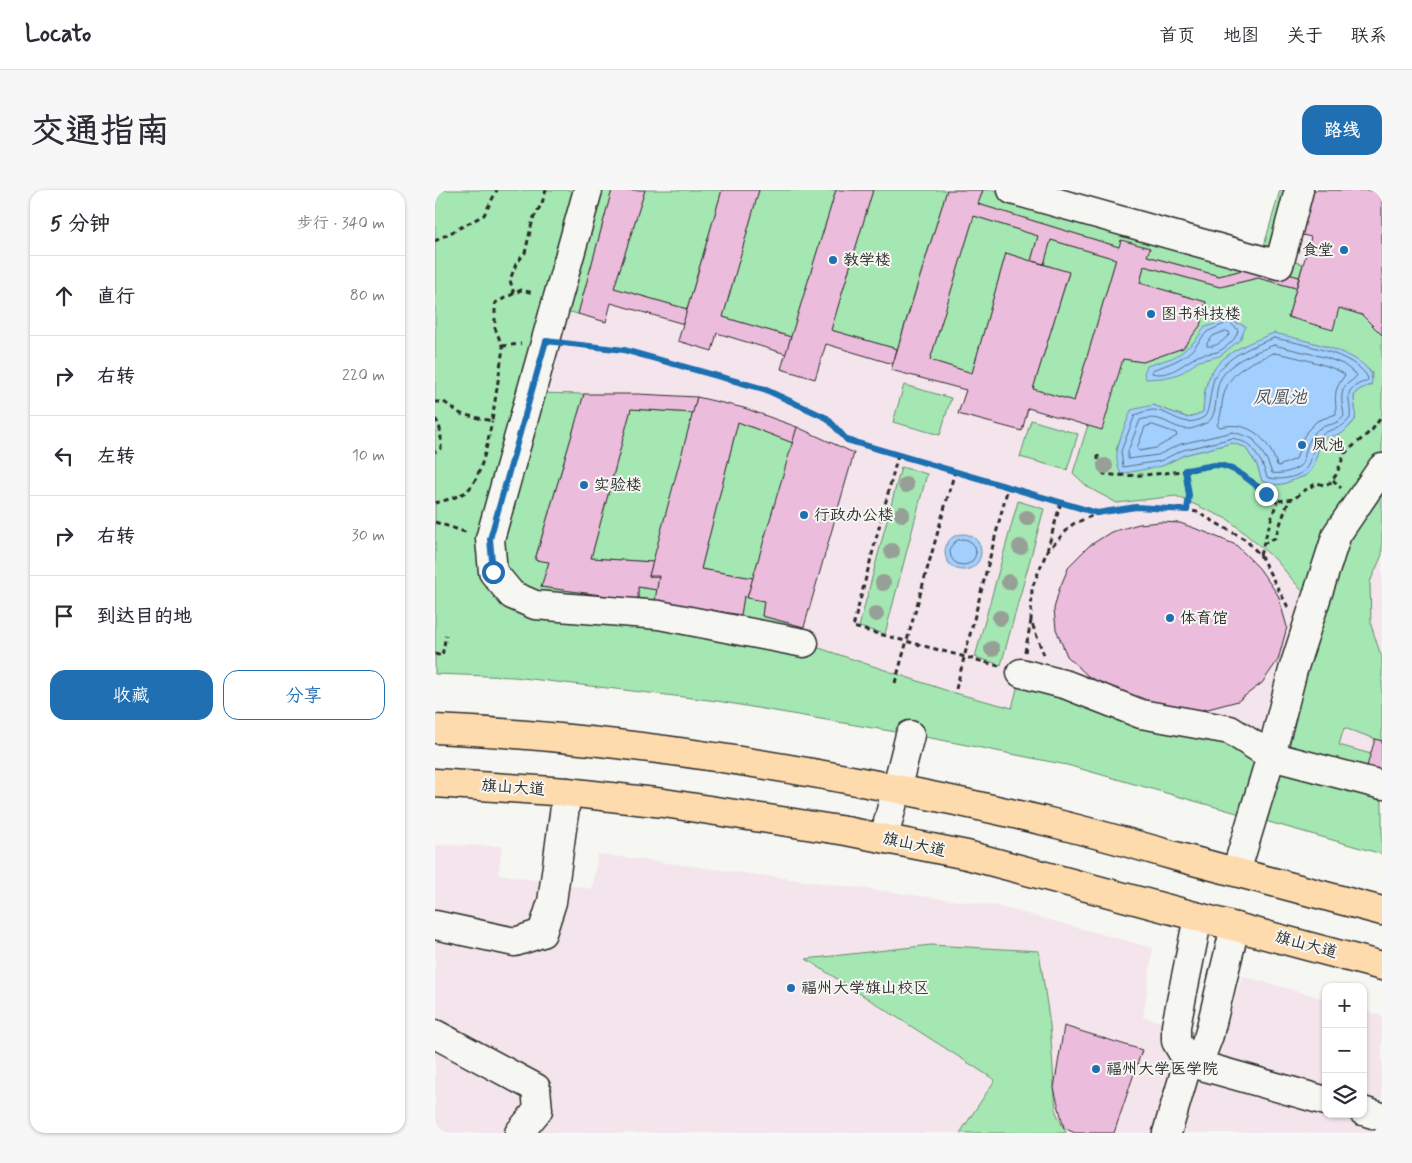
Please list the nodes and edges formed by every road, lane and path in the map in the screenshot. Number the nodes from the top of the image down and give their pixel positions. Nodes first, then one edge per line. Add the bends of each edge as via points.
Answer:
1 (497, 190) edge
2 (546, 190) edge
3 (588, 190) edge
4 (1013, 190) edge
5 (1299, 190) edge
6 (435, 241) edge
7 (514, 294) junction
8 (536, 294) dead end
9 (535, 342) junction
10 (502, 346) junction
11 (435, 402) edge
12 (1382, 416) edge
13 (435, 420) edge
14 (492, 421) junction
15 (435, 452) edge
16 (898, 455) junction
17 (1098, 455) dead end
18 (1382, 468) edge
19 (1185, 470) junction
20 (955, 471) junction
21 (1008, 487) junction
22 (1289, 500) junction
23 (1277, 501) junction
24 (435, 502) edge
25 (1061, 502) junction
26 (1187, 510) junction
27 (1097, 513) junction
28 (435, 522) edge
29 (490, 539) junction
30 (1263, 545) junction
31 (1047, 551) junction
32 (1260, 554) junction
33 (1031, 621) junction
34 (1307, 627) junction
35 (446, 635) dead end
36 (907, 641) junction
37 (804, 643) dead end
38 (435, 654) edge
39 (964, 657) junction
40 (1021, 672) junction
41 (895, 683) dead end
42 (1067, 684) junction
43 (956, 688) dead end
44 (435, 729) edge
45 (910, 735) dead end
46 (1271, 756) junction
47 (435, 783) edge
48 (1382, 785) edge
49 (897, 789) junction
50 (567, 792) junction
51 (883, 838) junction
52 (1236, 872) junction
53 (1382, 911) edge
54 (1197, 917) junction
55 (435, 925) edge
56 (1235, 927) junction
57 (1382, 966) edge
58 (435, 1034) edge
59 (1188, 1062) junction
60 (1322, 1100) edge
61 (1367, 1112) edge
62 (1382, 1117) edge
63 (519, 1133) edge
64 (1167, 1133) edge

1 - 6 path via 484,215
2 - 7 path via 533,219 525,253 516,264 510,280
3 - 9 street
4 - 5 street via 1279,265
7 - 8 path via 521,290
7 - 10 path via 495,303 495,328
9 - 10 path
9 - 16 path via 624,350 764,389 827,418 847,440
9 - 29 street
10 - 14 path
11 - 14 path via 443,402 461,414
12 - 22 path via 1372,430 1345,453 1330,483 1317,483
13 - 15 path via 441,436 441,448
14 - 24 path via 484,457 467,490
16 - 20 path
16 - 36 path via 853,627
17 - 19 path via 1104,474 1135,475
18 - 34 street via 1337,534
19 - 23 path via 1217,465 1231,469
19 - 26 path via 1189,495
20 - 21 path
20 - 36 path
21 - 25 path
21 - 39 path
22 - 23 path
22 - 30 path via 1275,538
23 - 30 path
25 - 27 path
25 - 31 path
26 - 27 path via 1136,507
26 - 32 path via 1219,523 1246,540
27 - 31 path via 1073,524
28 - 29 path
29 - 37 street via 493,572 512,595 535,605 659,614
30 - 32 path
31 - 33 path via 1032,588
32 - 34 path via 1287,607
33 - 40 path
33 - 42 path via 1044,654
34 - 46 street
35 - 38 path via 442,656
36 - 39 path
36 - 41 path
39 - 40 path
39 - 43 path
40 - 42 street
42 - 46 street via 1141,714 1230,730
44 - 49 highway via 651,749 793,769
45 - 49 street
46 - 48 street
46 - 52 street
47 - 50 highway, 旗山大道
49 - 51 street
49 - 52 highway via 1052,822
50 - 51 highway, 旗山大道 via 664,803
50 - 55 street via 552,902 542,933 515,942
51 - 54 highway, 旗山大道 via 967,855
52 - 53 highway
54 - 56 highway, 旗山大道
54 - 59 street via 1176,1026 1176,1041
56 - 57 highway, 旗山大道
56 - 59 street via 1209,1035 1203,1051
58 - 63 street via 535,1088 538,1110
59 - 60 street
59 - 64 street
61 - 62 street

